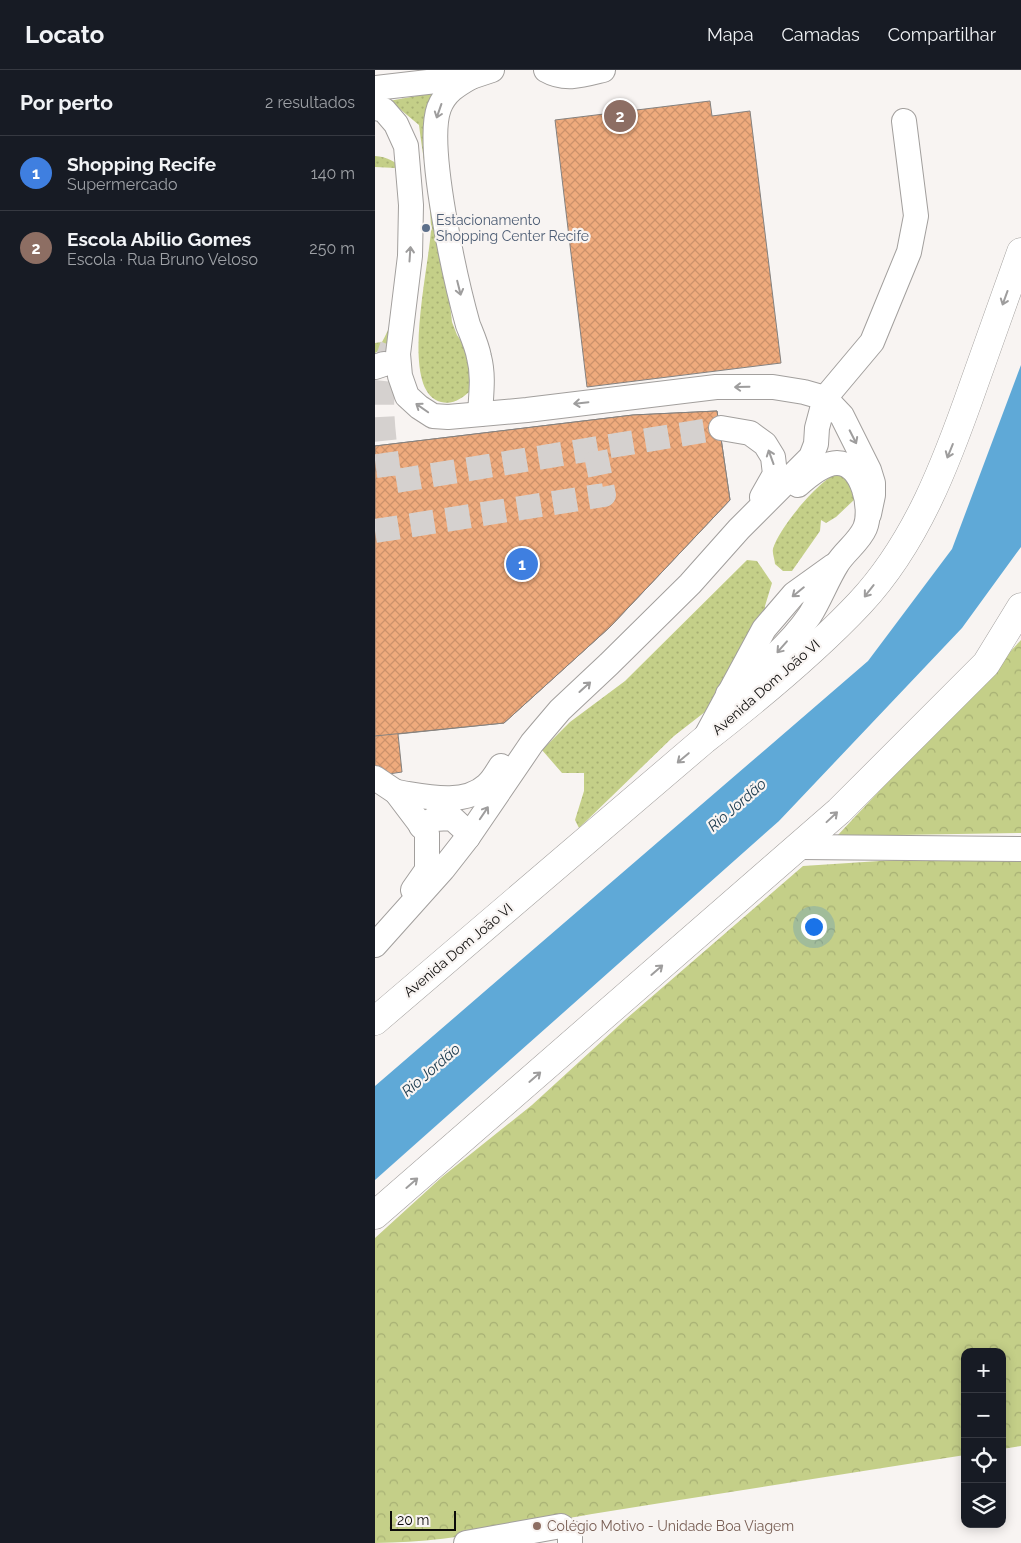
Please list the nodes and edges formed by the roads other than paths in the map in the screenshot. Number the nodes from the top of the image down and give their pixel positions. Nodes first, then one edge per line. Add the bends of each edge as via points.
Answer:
1 (546, 70) edge
2 (603, 70) edge
3 (481, 73) edge
4 (375, 88) edge
5 (375, 108) edge
6 (904, 121) dead end
7 (1021, 252) edge
8 (773, 387) junction
9 (825, 398) junction
10 (481, 414) junction
11 (721, 428) tunnel mouth
12 (817, 428) junction
13 (869, 514) junction
14 (739, 529) junction
15 (690, 584) junction
16 (1021, 607) edge
17 (560, 710) junction
18 (704, 740) junction
19 (375, 778) edge
20 (396, 792) junction
21 (421, 826) junction
22 (468, 837) junction
23 (800, 847) junction
24 (1021, 849) edge
25 (375, 929) edge
26 (375, 945) edge
27 (375, 1021) edge
28 (375, 1215) edge
29 (466, 1543) edge
30 (571, 1543) edge

1 - 2 street via 554,75 570,77
3 - 4 street
3 -> 10 street via 454,86 446,94 435,125 437,166 457,283 479,358
10 -> 5 street via 433,416 407,396 402,382 398,354 411,231 406,146 396,124 384,110
6 - 9 street via 917,216 909,252 873,342
7 -> 18 main road, Avenida Dom João VI via 933,493 898,552 861,603 777,680
8 - 9 street
8 -> 10 street via 716,388
8 - 12 street via 807,414
9 - 12 street
9 -> 13 street via 842,416 869,470 873,495
14 -> 11 street via 775,474 773,457 765,444 750,433
12 - 14 street via 811,457
13 - 15 street via 863,484 856,474 839,462 829,464 803,481
13 -> 18 street via 865,529 837,563 810,615 767,664 728,694
14 - 15 street
17 -> 15 street
23 -> 16 main road via 987,664
17 - 20 street via 525,735 487,786 467,796 438,798
22 -> 17 street via 532,743
18 -> 27 main road, Avenida Dom João VI
19 - 20 street
20 - 21 street
21 - 22 street via 433,819 452,818
21 - 25 street via 427,833 427,870 415,888
22 - 26 street
23 - 24 street
28 -> 23 main road
29 - 30 street via 561,1526 570,1532

